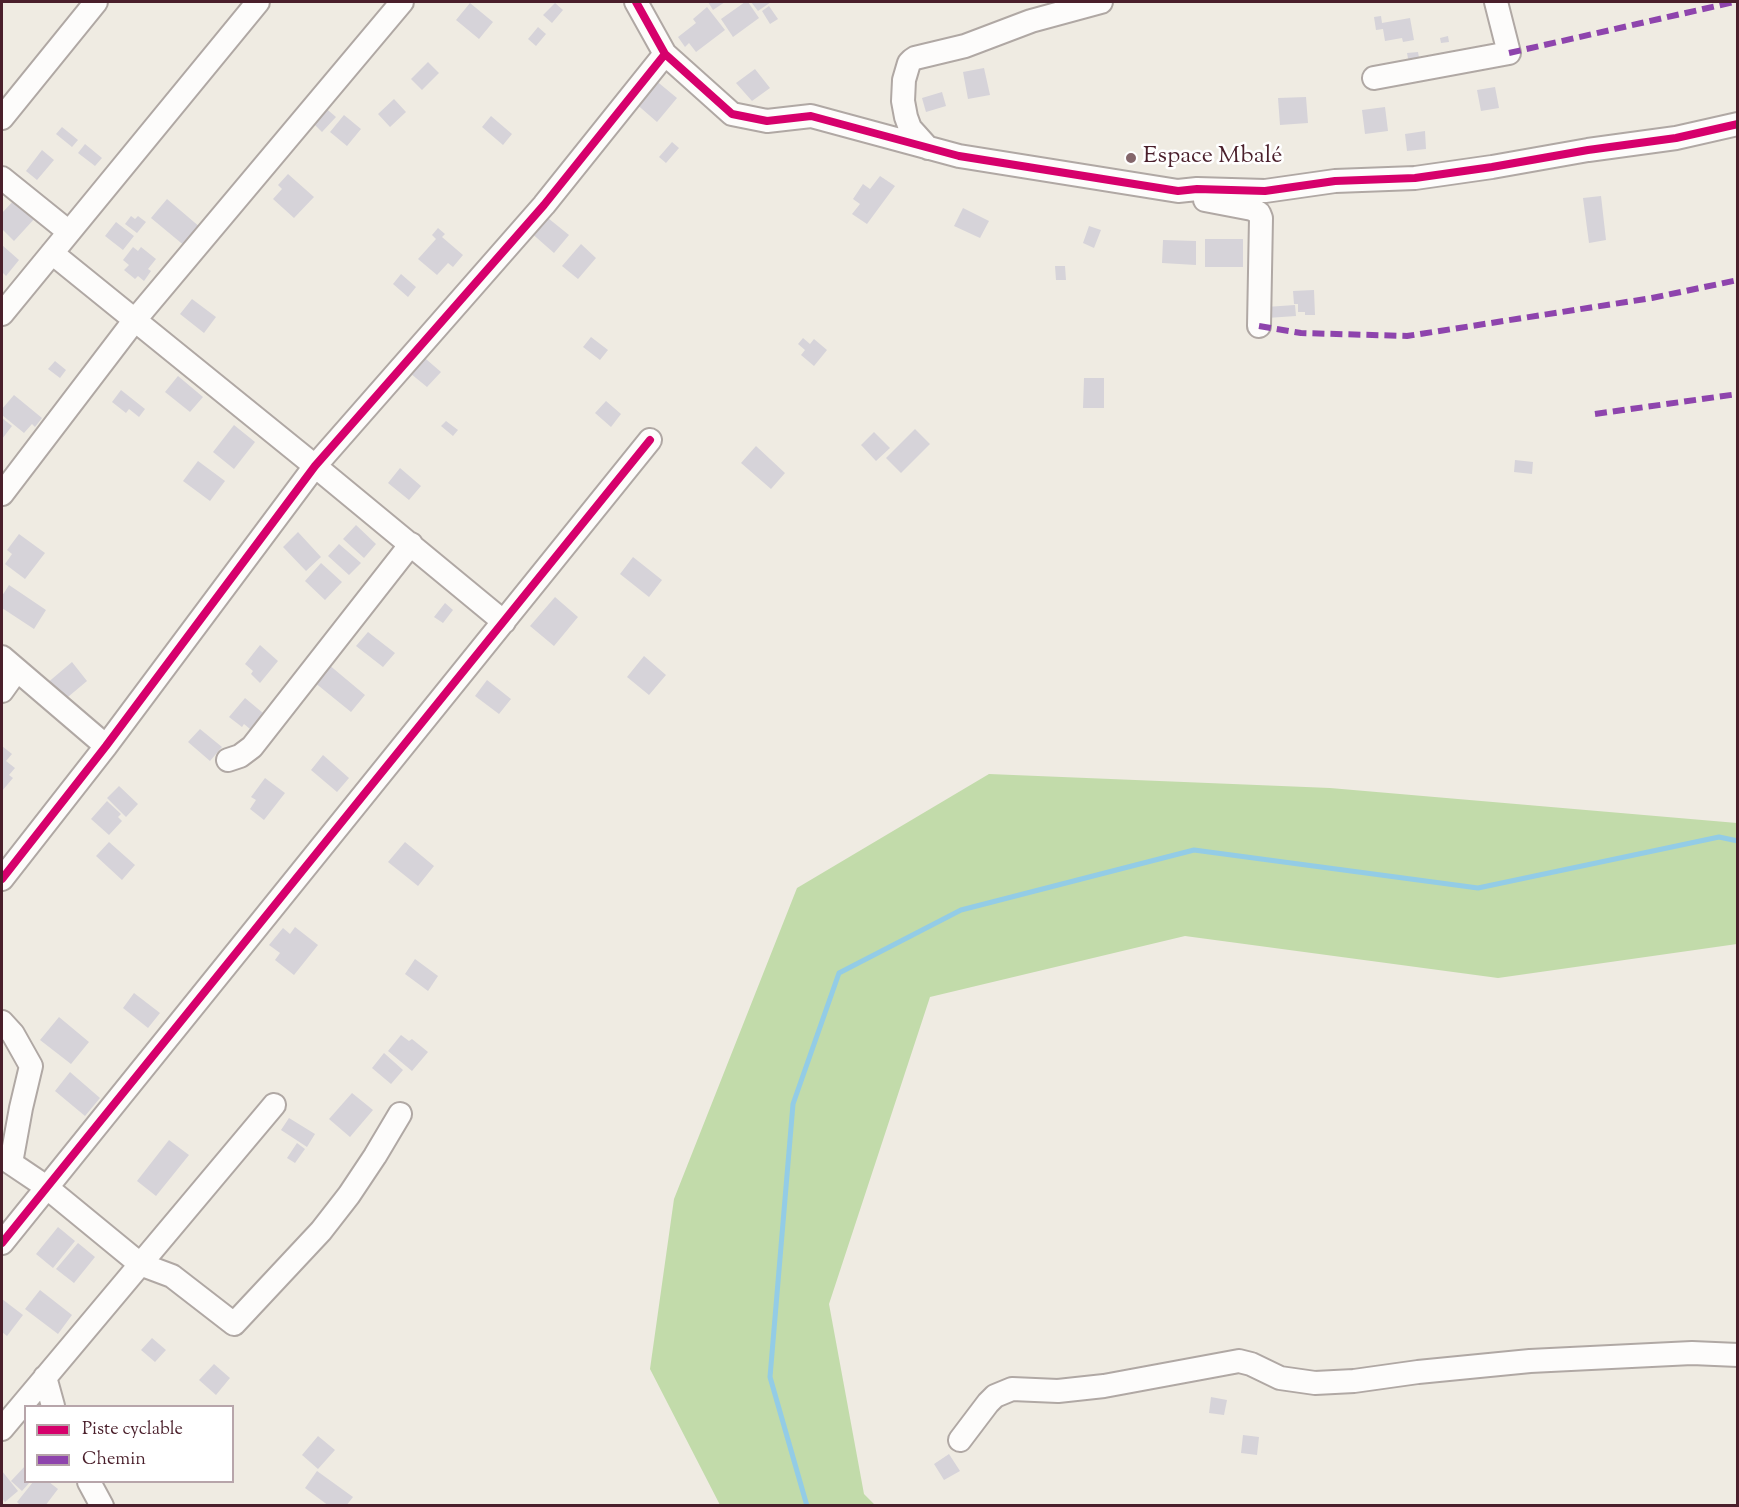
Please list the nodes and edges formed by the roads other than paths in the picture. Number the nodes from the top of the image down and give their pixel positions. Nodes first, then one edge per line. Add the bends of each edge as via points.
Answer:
1 (96, 2) edge
2 (258, 2) edge
3 (402, 2) edge
4 (636, 2) edge
5 (1101, 2) edge
6 (1496, 2) edge
7 (665, 54) junction
8 (1374, 78) dead end
9 (2, 118) edge
10 (1737, 124) edge
11 (928, 148) junction
12 (2, 178) edge
13 (1178, 191) junction
14 (69, 232) junction
15 (52, 253) junction
16 (2, 314) edge
17 (134, 321) junction
18 (1259, 326) dead end
19 (650, 440) dead end
20 (315, 466) junction
21 (2, 495) edge
22 (411, 544) junction
23 (504, 622) junction
24 (9, 664) edge
25 (2, 691) edge
26 (106, 746) junction
27 (228, 760) dead end
28 (2, 879) edge
29 (2, 1023) edge
30 (274, 1105) dead end
31 (400, 1114) dead end
32 (6, 1160) edge
33 (45, 1186) junction
34 (2, 1243) edge
35 (140, 1264) junction
36 (1737, 1355) edge
37 (45, 1377) junction
38 (52, 1405) edge
39 (2, 1429) edge
40 (960, 1440) dead end
41 (90, 1483) edge
42 (102, 1506) edge

1 - 9 street
2 - 14 street
3 - 17 street
4 - 7 street
5 - 11 street via 912,60 904,80 903,101 910,128
6 - 8 street via 1509,53
7 - 11 street via 732,114 767,121 811,116
7 - 20 street via 544,205
10 - 13 street via 1676,138 1415,178 1265,191
11 - 13 street via 995,163
12 - 14 street
13 - 18 street via 1259,213
14 - 15 street
15 - 16 street
15 - 17 street
17 - 20 street
17 - 21 street
19 - 23 street
20 - 22 street
20 - 26 street
22 - 23 street
22 - 27 street via 252,747
23 - 33 street
24 - 25 street
24 - 26 street
26 - 28 street
29 - 32 street via 31,1066
30 - 35 street
31 - 35 street via 356,1186 321,1231 234,1323 172,1276
32 - 33 street
33 - 34 street
33 - 35 street
35 - 37 street
36 - 40 street via 1692,1353 1530,1361 1315,1383 1280,1378 1239,1361 1104,1386 1058,1391 1012,1389 994,1396
37 - 38 street
37 - 39 street
41 - 42 street

